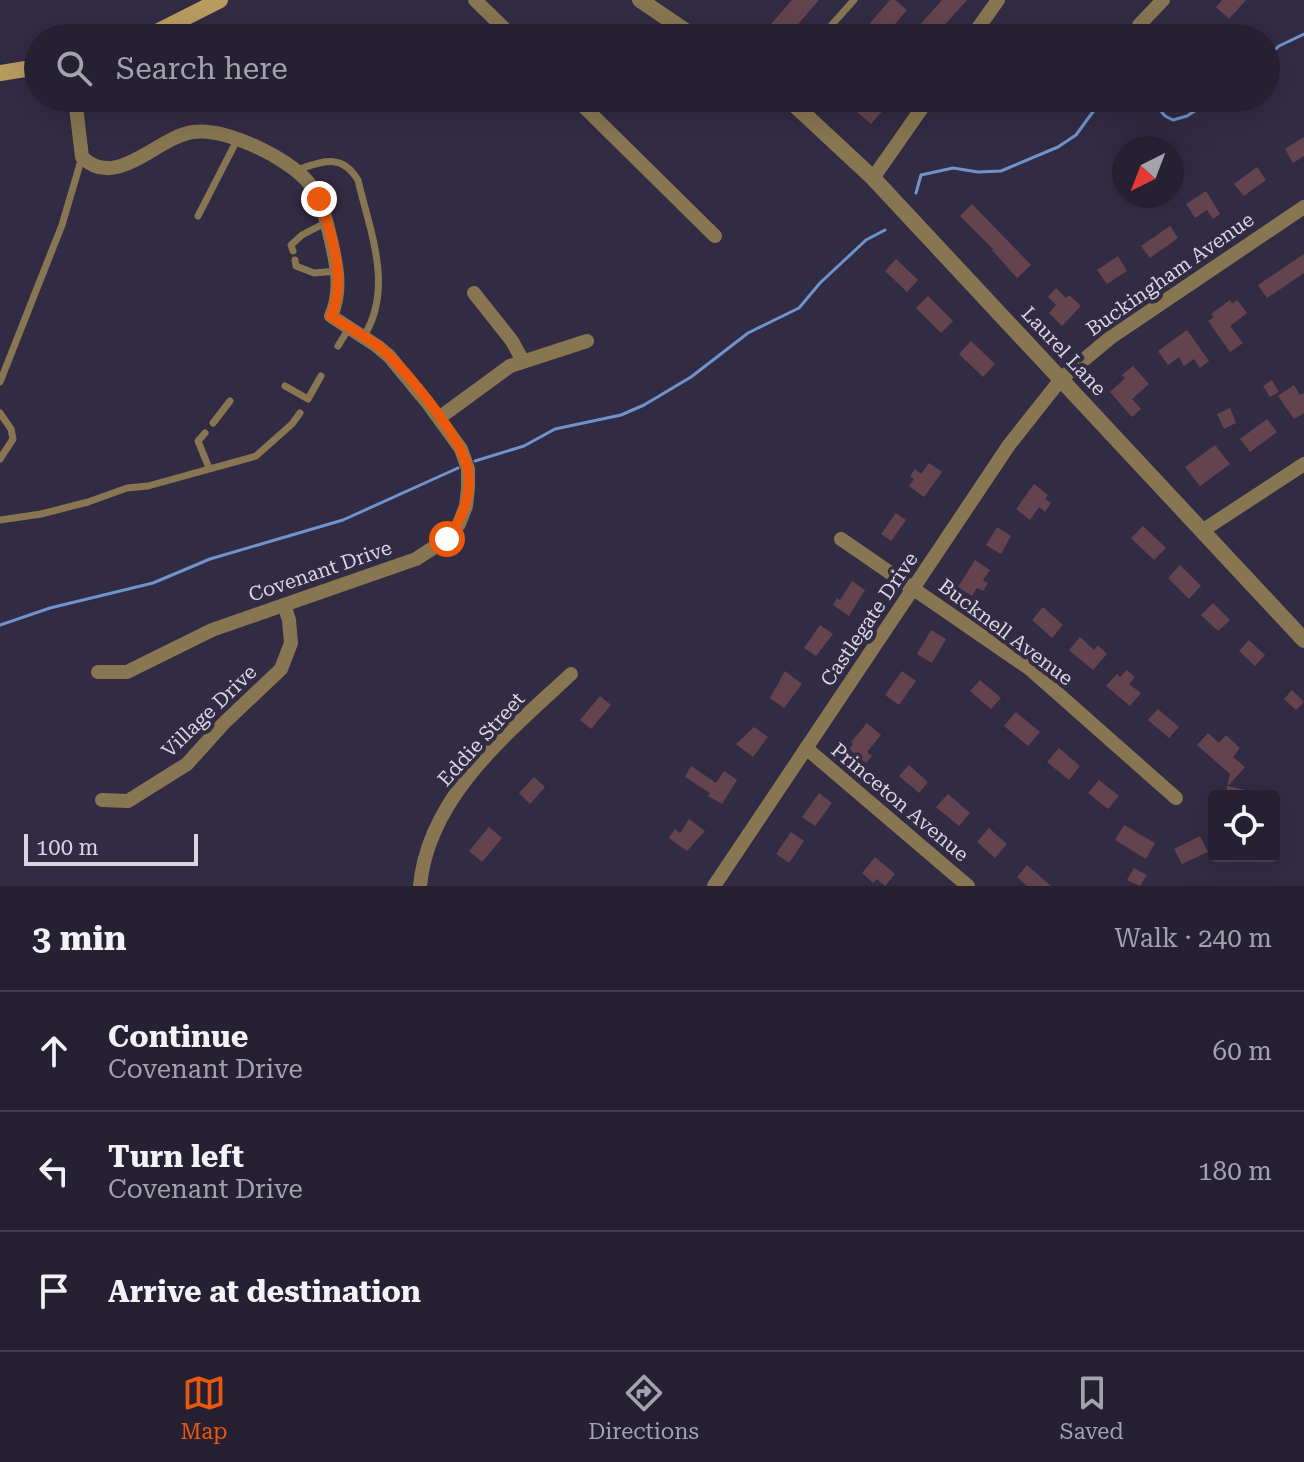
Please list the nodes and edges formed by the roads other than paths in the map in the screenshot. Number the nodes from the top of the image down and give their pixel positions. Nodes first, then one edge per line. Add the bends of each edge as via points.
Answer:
1 (220, 0) edge
2 (475, 0) edge
3 (640, 0) edge
4 (854, 0) edge
5 (998, 0) edge
6 (1163, 0) edge
7 (173, 24) edge
8 (500, 24) edge
9 (675, 24) edge
10 (833, 24) edge
11 (981, 24) edge
12 (1140, 24) edge
13 (24, 69) edge
14 (0, 73) edge
15 (77, 112) edge
16 (589, 112) edge
17 (802, 112) edge
18 (919, 112) edge
19 (237, 140) junction
20 (82, 157) junction
21 (296, 170) junction
22 (873, 178) junction
23 (1304, 207) edge
24 (198, 216) dead end
25 (327, 222) junction
26 (715, 236) dead end
27 (293, 251) dead end
28 (295, 260) dead end
29 (337, 271) junction
30 (474, 293) dead end
31 (349, 328) junction
32 (363, 337) junction
33 (587, 341) dead end
34 (338, 346) dead end
35 (523, 361) junction
36 (321, 376) dead end
37 (1062, 378) junction
38 (0, 382) edge
39 (285, 386) dead end
40 (230, 401) dead end
41 (0, 413) edge
42 (300, 413) dead end
43 (439, 418) junction
44 (213, 423) dead end
45 (205, 433) dead end
46 (0, 459) edge
47 (1304, 464) edge
48 (209, 468) junction
49 (0, 520) edge
50 (1202, 531) junction
51 (841, 539) dead end
52 (913, 588) junction
53 (284, 605) junction
54 (1304, 640) edge
55 (98, 672) dead end
56 (571, 674) dead end
57 (806, 748) junction
58 (1176, 798) dead end
59 (102, 800) dead end
60 (420, 886) edge
61 (714, 886) edge
62 (968, 886) edge

1 - 7 main road
2 - 8 street
3 - 9 street
4 - 10 lane
5 - 11 street
6 - 12 street
13 - 14 main road
15 - 20 street
16 - 26 street
17 - 22 street, Laurel Lane
18 - 22 street
19 - 20 street via 193,132 127,164 106,168
19 - 21 street
19 - 24 lane
20 - 38 lane via 62,225
21 - 25 street via 319,199
21 - 32 lane via 341,162 358,180 380,274 379,301
22 - 37 street, Laurel Lane
23 - 37 street, Buckingham Avenue via 1110,338
25 - 27 lane via 302,235 291,245
25 - 29 street
28 - 29 lane via 296,266 314,273
29 - 31 street via 339,289 331,316
30 - 35 street
31 - 32 street, Covenant Drive
31 - 34 lane
32 - 43 street, Covenant Drive via 398,367
33 - 35 street
35 - 43 street
36 - 39 lane via 308,399
37 - 50 street, Laurel Lane
37 - 52 street, Castlegate Drive via 1009,445
40 - 44 lane
41 - 46 lane via 13,439
42 - 48 lane via 256,456
43 - 53 street, Covenant Drive via 468,469 466,506 447,539 416,559
45 - 48 lane via 198,441
47 - 50 street
48 - 49 lane via 41,514
50 - 54 street, Laurel Lane
51 - 52 street, Bucknell Avenue
52 - 57 street, Castlegate Drive
52 - 58 street, Bucknell Avenue via 1030,669
53 - 55 street, Covenant Drive via 212,630 127,672
53 - 59 street, Village Drive via 291,643 281,669 187,764 128,801
56 - 60 street, Eddie Street via 468,778 443,813 429,841
57 - 61 street, Castlegate Drive
57 - 62 street, Princeton Avenue

